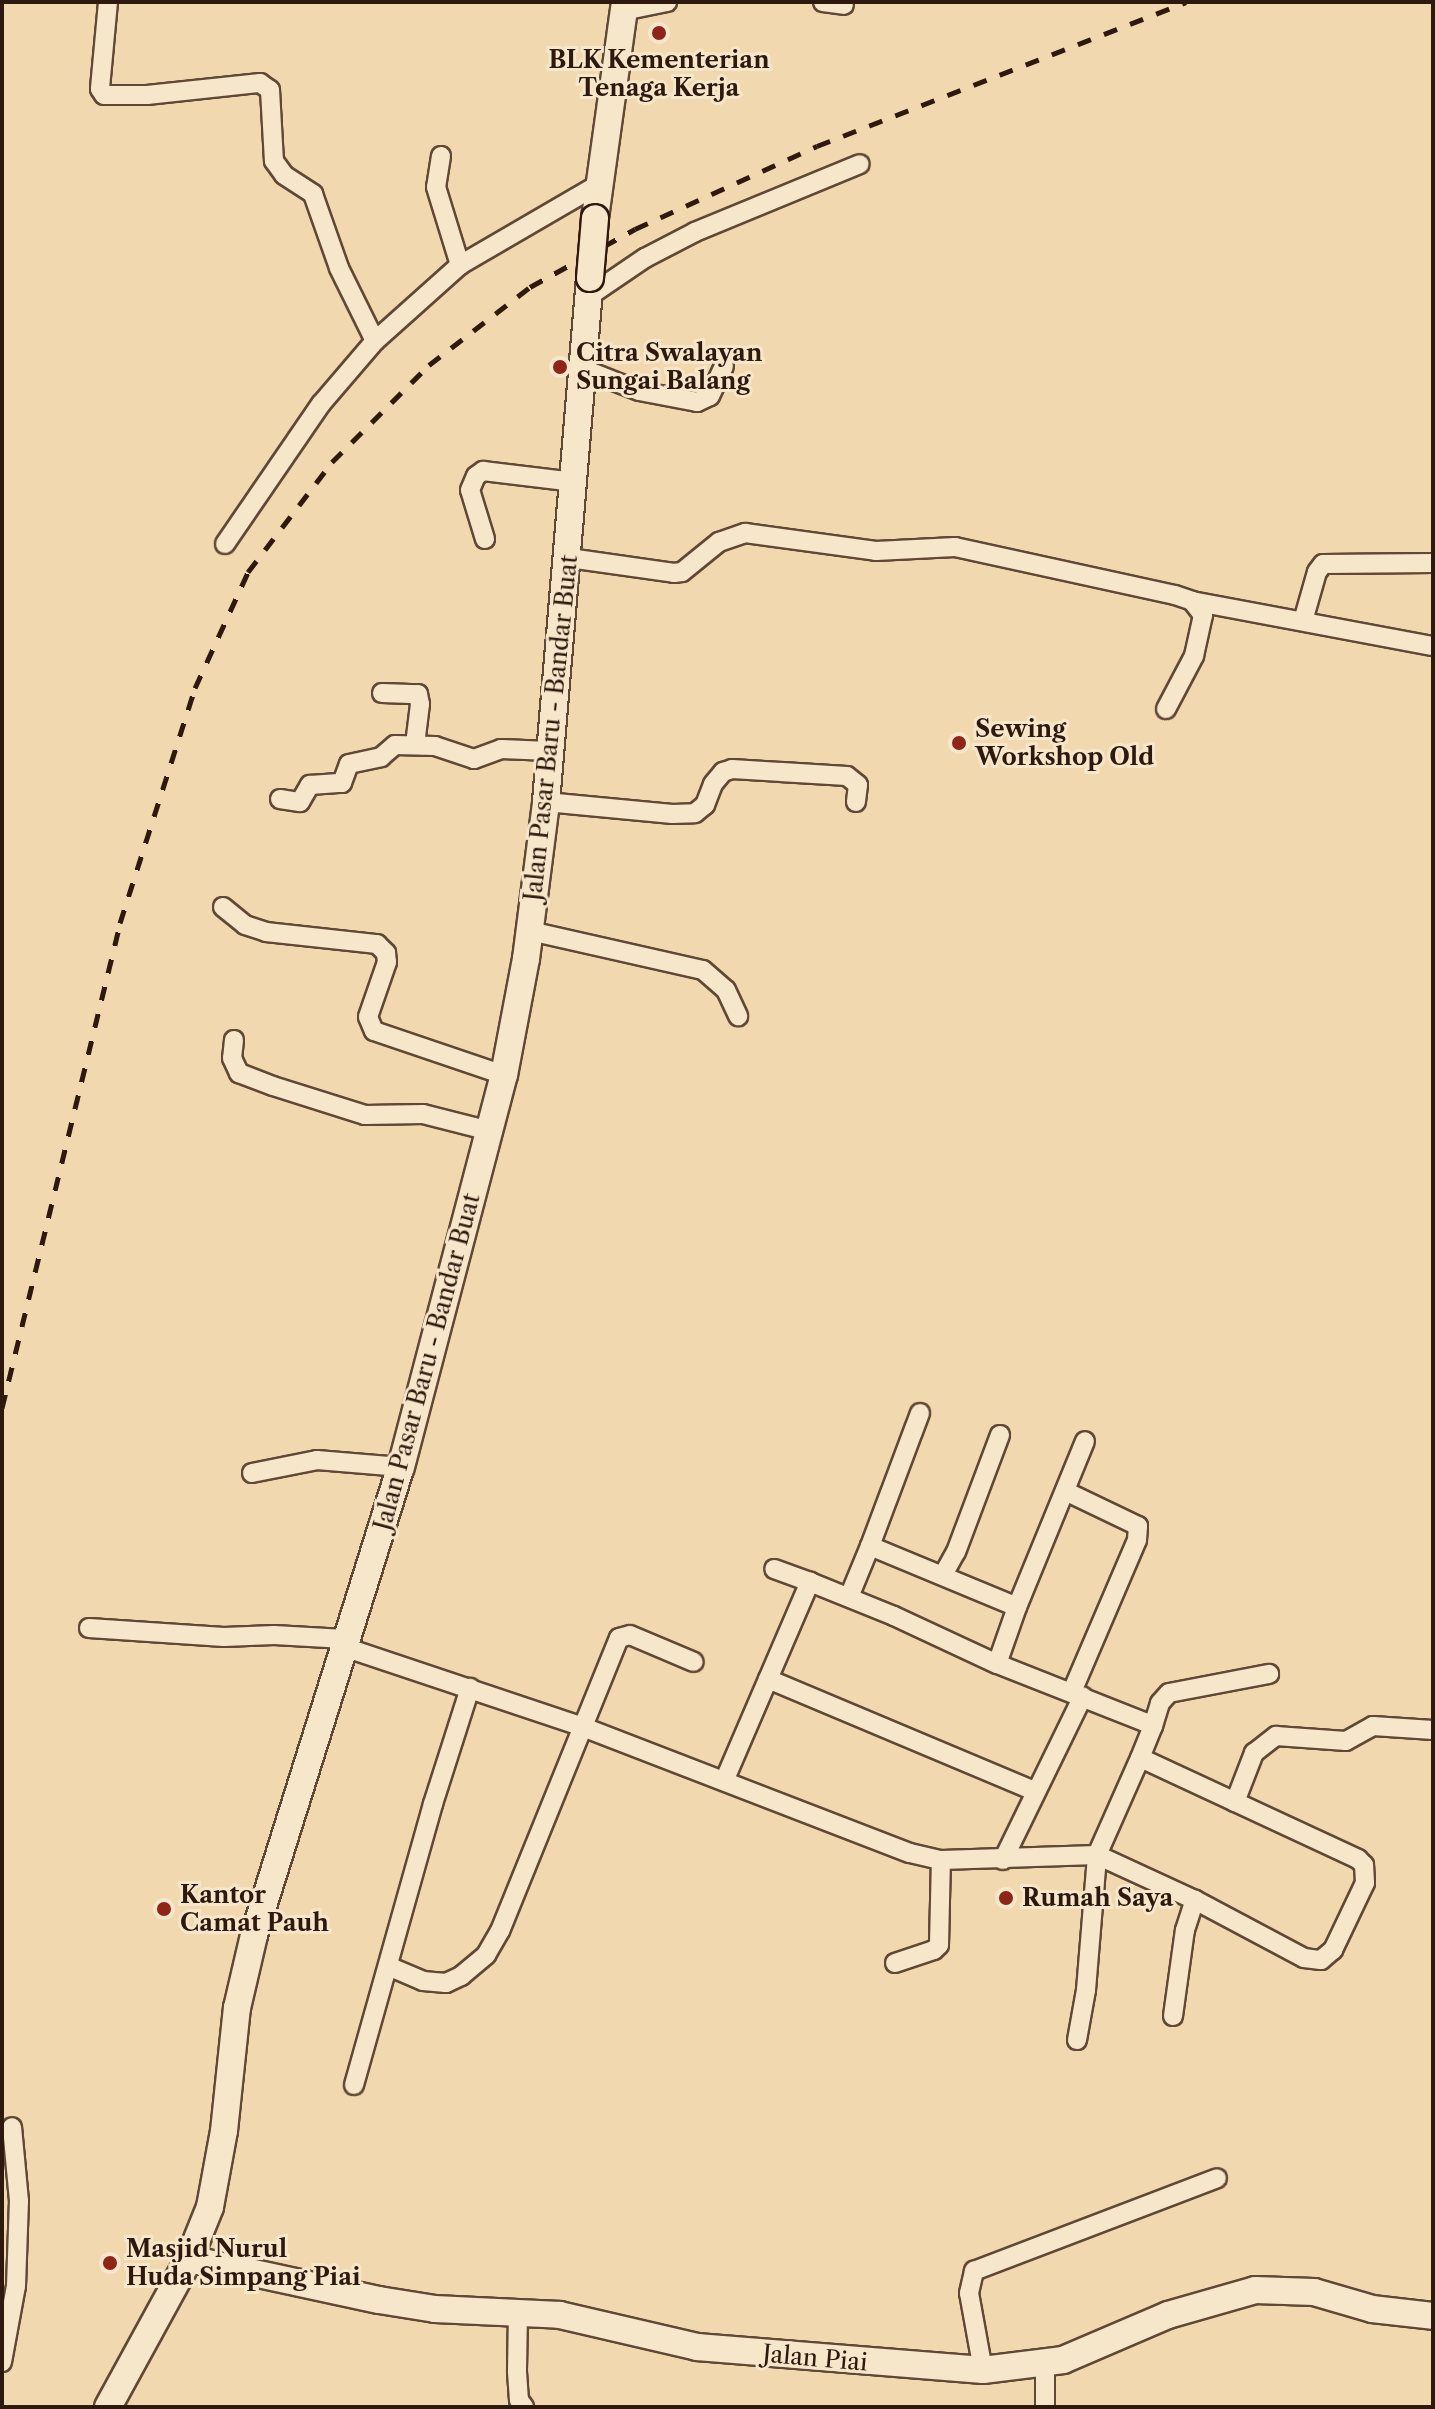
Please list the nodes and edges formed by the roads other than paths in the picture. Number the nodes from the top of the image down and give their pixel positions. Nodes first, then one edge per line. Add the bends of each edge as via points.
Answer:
1 (108, 2) edge
2 (667, 2) edge
3 (823, 2) edge
4 (844, 5) dead end
5 (624, 6) edge
6 (441, 156) dead end
7 (860, 164) dead end
8 (599, 184) junction
9 (460, 265) junction
10 (589, 287) junction
11 (375, 341) junction
12 (724, 366) dead end
13 (583, 369) junction
14 (574, 482) junction
15 (485, 539) dead end
16 (225, 544) dead end
17 (569, 558) junction
18 (1433, 563) edge
19 (1192, 601) junction
20 (1303, 621) junction
21 (1433, 646) edge
22 (382, 693) dead end
23 (1166, 709) dead end
24 (415, 743) junction
25 (550, 751) junction
26 (280, 799) dead end
27 (546, 802) junction
28 (856, 802) dead end
29 (223, 907) dead end
30 (530, 931) junction
31 (738, 1016) dead end
32 (234, 1040) dead end
33 (504, 1075) junction
34 (490, 1131) junction
35 (920, 1413) dead end
36 (1000, 1435) dead end
37 (1085, 1441) dead end
38 (401, 1467) junction
39 (252, 1473) dead end
40 (1065, 1491) junction
41 (870, 1546) junction
42 (774, 1569) dead end
43 (943, 1575) junction
44 (810, 1582) junction
45 (849, 1597) junction
46 (1017, 1607) junction
47 (89, 1628) dead end
48 (345, 1643) junction
49 (694, 1662) dead end
50 (997, 1664) junction
51 (1269, 1674) dead end
52 (768, 1679) junction
53 (470, 1688) junction
54 (1078, 1694) junction
55 (1153, 1726) junction
56 (583, 1727) junction
57 (1433, 1730) edge
58 (1140, 1758) junction
59 (725, 1779) junction
60 (1034, 1791) junction
61 (1235, 1802) junction
62 (1097, 1855) junction
63 (941, 1860) junction
64 (1003, 1860) junction
65 (1195, 1900) junction
66 (895, 1963) dead end
67 (388, 1966) junction
68 (1173, 2016) dead end
69 (1077, 2040) dead end
70 (354, 2085) dead end
71 (12, 2127) dead end
72 (1217, 2178) dead end
73 (10, 2238) edge
74 (189, 2259) junction
75 (518, 2312) junction
76 (1433, 2316) edge
77 (2, 2362) edge
78 (1045, 2365) junction
79 (983, 2370) junction
80 (108, 2407) edge
81 (524, 2407) edge
82 (1045, 2407) edge

1 - 11 street via 100,89 104,95 260,83 270,90 274,161 284,175 313,194 355,305
2 - 5 street
3 - 4 street
5 - 8 street, Jalan Pasar Baru - Bandar Buat
6 - 9 street via 436,187
7 - 10 street via 695,232
8 - 9 street
8 - 10 street, Jalan Pasar Baru - Bandar Buat, bridge
9 - 11 street
10 - 13 street, Jalan Pasar Baru - Bandar Buat
11 - 16 street via 321,404
12 - 13 street via 710,396 697,402 639,391
13 - 14 street, Jalan Pasar Baru - Bandar Buat
14 - 15 street via 498,470 476,476 470,490
14 - 17 street, Jalan Pasar Baru - Bandar Buat
17 - 19 street via 682,572 719,542 745,533 876,551 955,547
17 - 25 street, Jalan Pasar Baru - Bandar Buat
18 - 20 street via 1323,564
19 - 20 street
19 - 23 street via 1203,615 1199,642
20 - 21 street
22 - 24 street via 418,694
24 - 25 street via 474,759 501,749
24 - 26 street via 395,745 381,757 349,764 342,783 310,785 300,802
25 - 27 street, Jalan Pasar Baru - Bandar Buat
27 - 28 street via 695,813 723,772 732,769 847,776 858,785
27 - 30 street, Jalan Pasar Baru - Bandar Buat
29 - 33 street via 245,925 266,932 377,944 387,962 368,1017 374,1031
30 - 31 street via 703,970 726,990
30 - 33 street, Jalan Pasar Baru - Bandar Buat
32 - 34 street via 232,1058 239,1073 273,1086 365,1115 423,1114
33 - 34 street, Jalan Pasar Baru - Bandar Buat
34 - 38 street, Jalan Pasar Baru - Bandar Buat
35 - 41 street
36 - 43 street
37 - 40 street
38 - 39 street via 317,1460
38 - 48 street, Jalan Pasar Baru - Bandar Buat
40 - 46 street
40 - 54 street via 1138,1526
41 - 43 street
41 - 45 street
42 - 44 street
43 - 46 street
44 - 45 street
44 - 52 street
45 - 50 street
46 - 50 street
47 - 48 street
48 - 53 street
48 - 74 street, Jalan Pasar Baru - Bandar Buat via 254,1935 237,2008 217,2173 201,2236
49 - 56 street via 623,1635
50 - 54 street
51 - 55 street via 1169,1693
52 - 59 street
52 - 60 street
53 - 56 street
53 - 67 street
54 - 55 street
54 - 60 street
55 - 58 street
56 - 59 street
56 - 67 street via 486,1955 461,1976 436,1984
57 - 61 street via 1373,1726 1346,1741 1276,1736 1254,1753
58 - 61 street
58 - 62 street
59 - 63 street via 797,1812
60 - 64 street
61 - 65 street via 1358,1859 1366,1873 1355,1908 1333,1950 1316,1960
62 - 64 street
62 - 65 street
62 - 69 street
63 - 64 street
63 - 66 street via 939,1945
65 - 68 street via 1185,1930
67 - 70 street
71 - 73 street via 19,2201
72 - 79 street via 974,2271 969,2293
73 - 77 street via 16,2286
74 - 75 street, Jalan Piai via 406,2305
74 - 80 street, Jalan Pasar Baru - Bandar Buat
75 - 79 street, Jalan Piai via 560,2315 697,2347
75 - 81 street via 517,2372
76 - 78 street, Jalan Piai via 1372,2309 1314,2292 1255,2290 1168,2315
78 - 79 street, Jalan Piai
78 - 82 street

